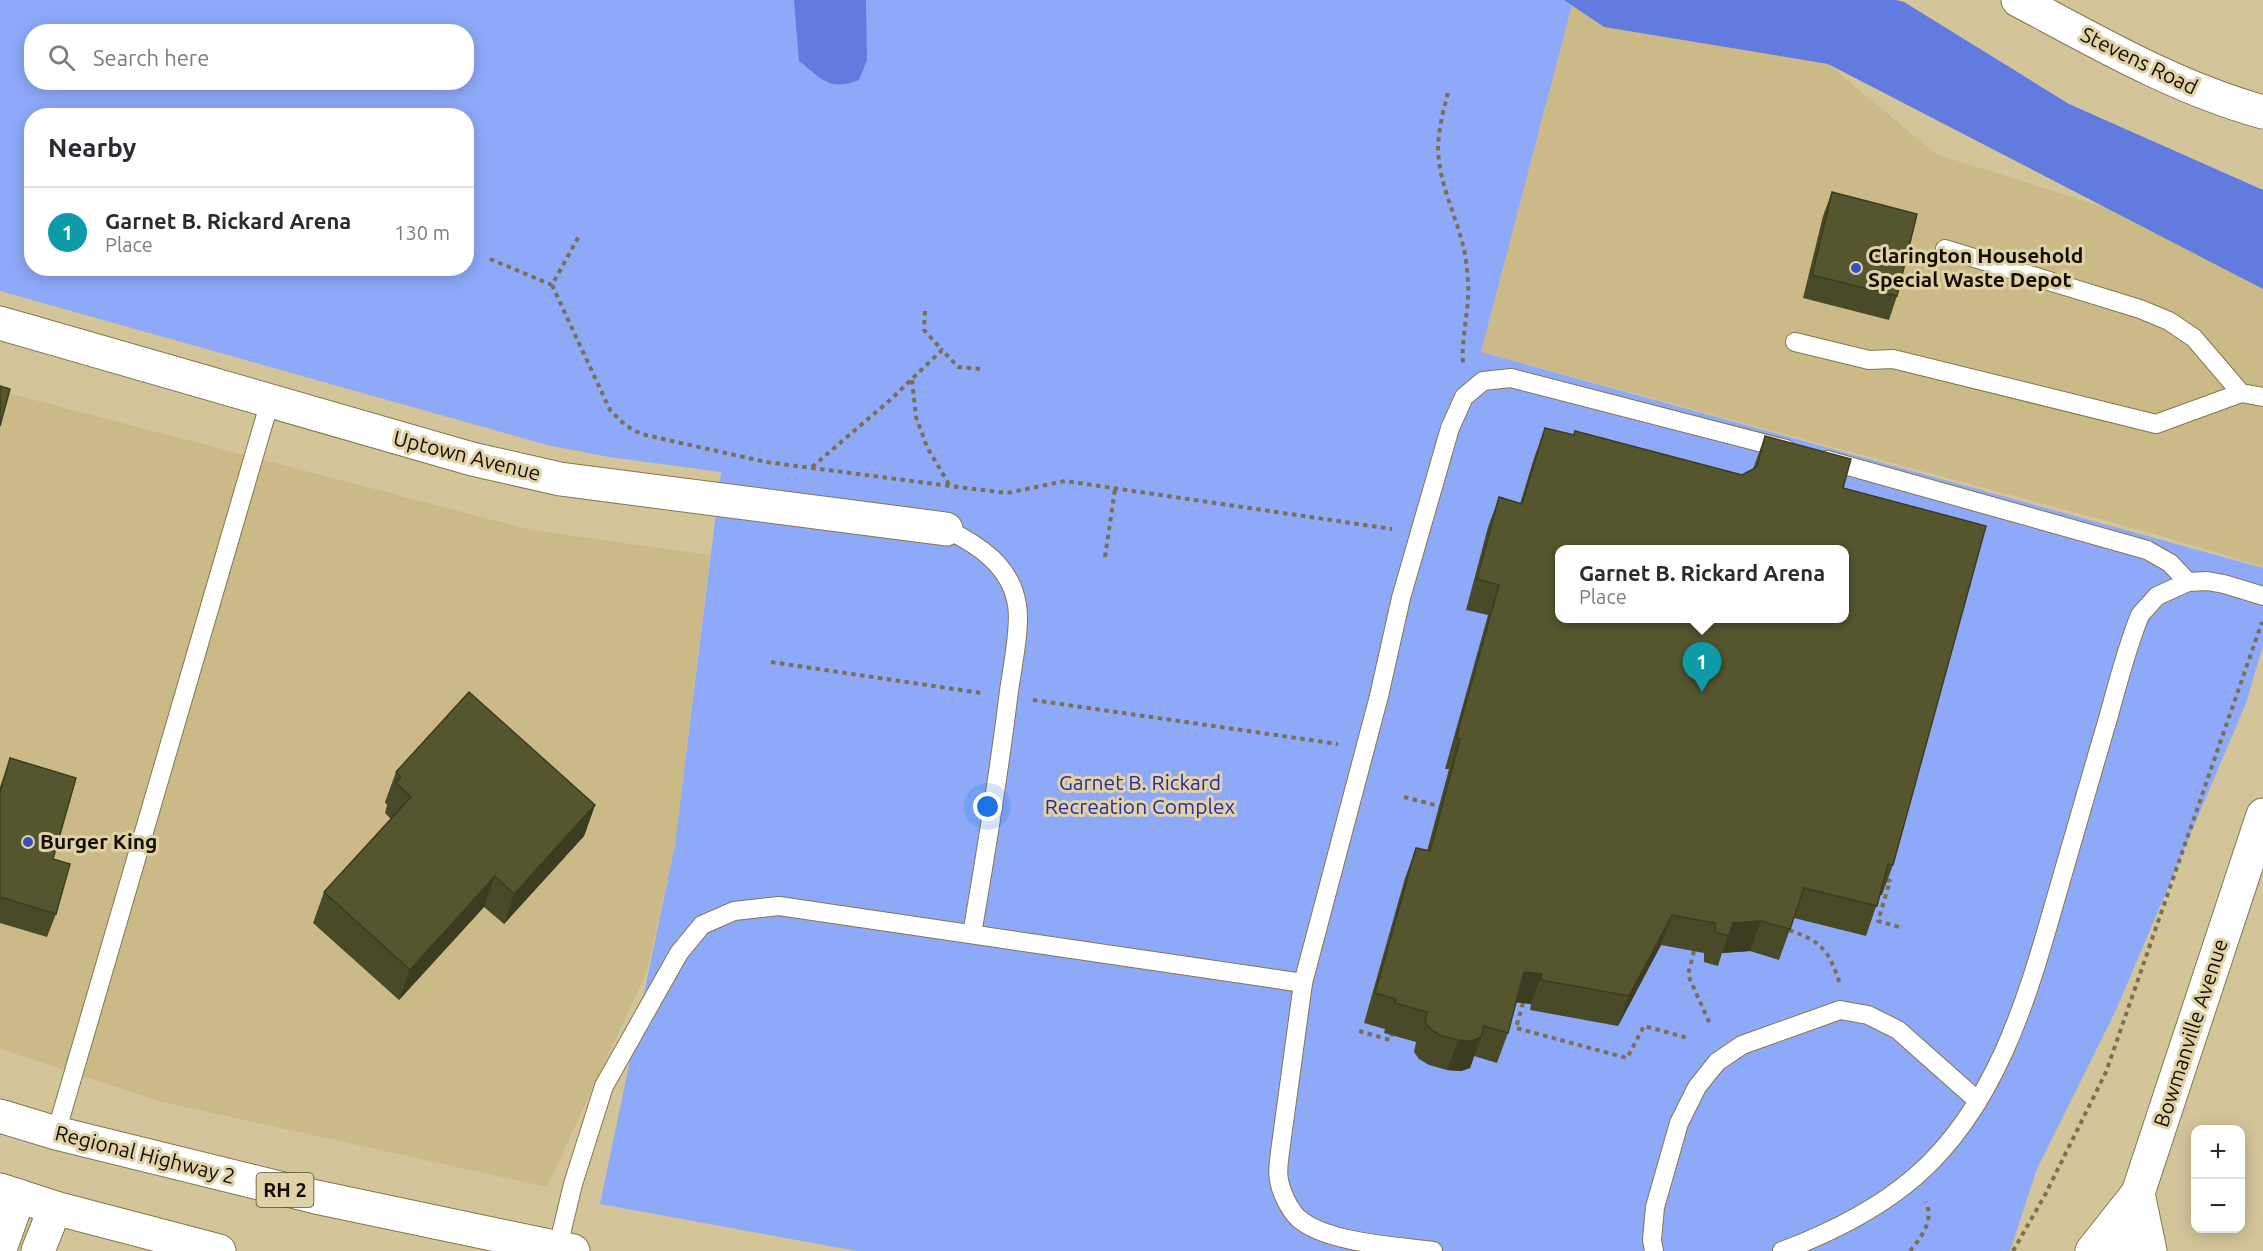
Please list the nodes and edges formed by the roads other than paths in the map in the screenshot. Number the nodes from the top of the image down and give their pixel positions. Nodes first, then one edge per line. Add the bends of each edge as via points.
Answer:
1 (2018, 0) edge
2 (2263, 112) edge
3 (1945, 249) dead end
4 (0, 323) edge
5 (1795, 342) dead end
6 (2241, 393) junction
7 (2263, 397) edge
8 (270, 401) junction
9 (946, 529) joint
10 (2188, 582) junction
11 (2263, 596) edge
12 (2263, 815) edge
13 (972, 934) junction
14 (1303, 982) junction
15 (1978, 1101) junction
16 (0, 1116) edge
17 (56, 1133) junction
18 (10, 1193) edge
19 (2138, 1193) junction
20 (55, 1208) junction
21 (0, 1249) edge
22 (563, 1250) edge
23 (38, 1251) edge
24 (219, 1251) edge
25 (1433, 1251) edge
26 (1654, 1251) edge
27 (1782, 1251) edge
28 (2092, 1251) edge
29 (2122, 1251) edge
30 (2150, 1251) edge

1 - 2 main road, Stevens Road via 2141,65 2228,102
3 - 6 lane via 2169,321 2194,338
4 - 8 main road, Uptown Avenue
5 - 6 lane via 1869,360 1893,359 2157,424
6 - 7 lane
8 - 9 main road, Uptown Avenue via 472,459 560,479
8 - 17 lane
9 - 13 lane via 973,542 993,558 1008,578 1017,606 1003,743
10 - 11 lane via 2224,584
10 - 14 lane via 2170,562 2147,550 1804,454 1511,378 1483,381 1464,397 1450,428 1401,598
10 - 15 lane via 2157,596 2140,615 2033,979 2005,1050
12 - 19 main road, Bowmanville Avenue
13 - 14 lane
13 - 22 lane via 779,906 734,910 702,926 679,953 604,1086 573,1184
14 - 25 lane via 1280,1152 1279,1180 1286,1201 1298,1217 1320,1230 1344,1238
15 - 26 lane via 1898,1030 1868,1015 1840,1010 1742,1045 1717,1062 1697,1088 1679,1123 1655,1207
15 - 27 lane via 1958,1130 1916,1176 1870,1209 1820,1237
16 - 17 main road, Regional Highway 2 / RH 2
17 - 22 main road, Regional Highway 2 / RH 2 via 316,1197
18 - 20 main road
18 - 21 main road
19 - 28 main road
19 - 29 main road, Bowmanville Avenue
19 - 30 main road
20 - 23 main road
20 - 24 main road

